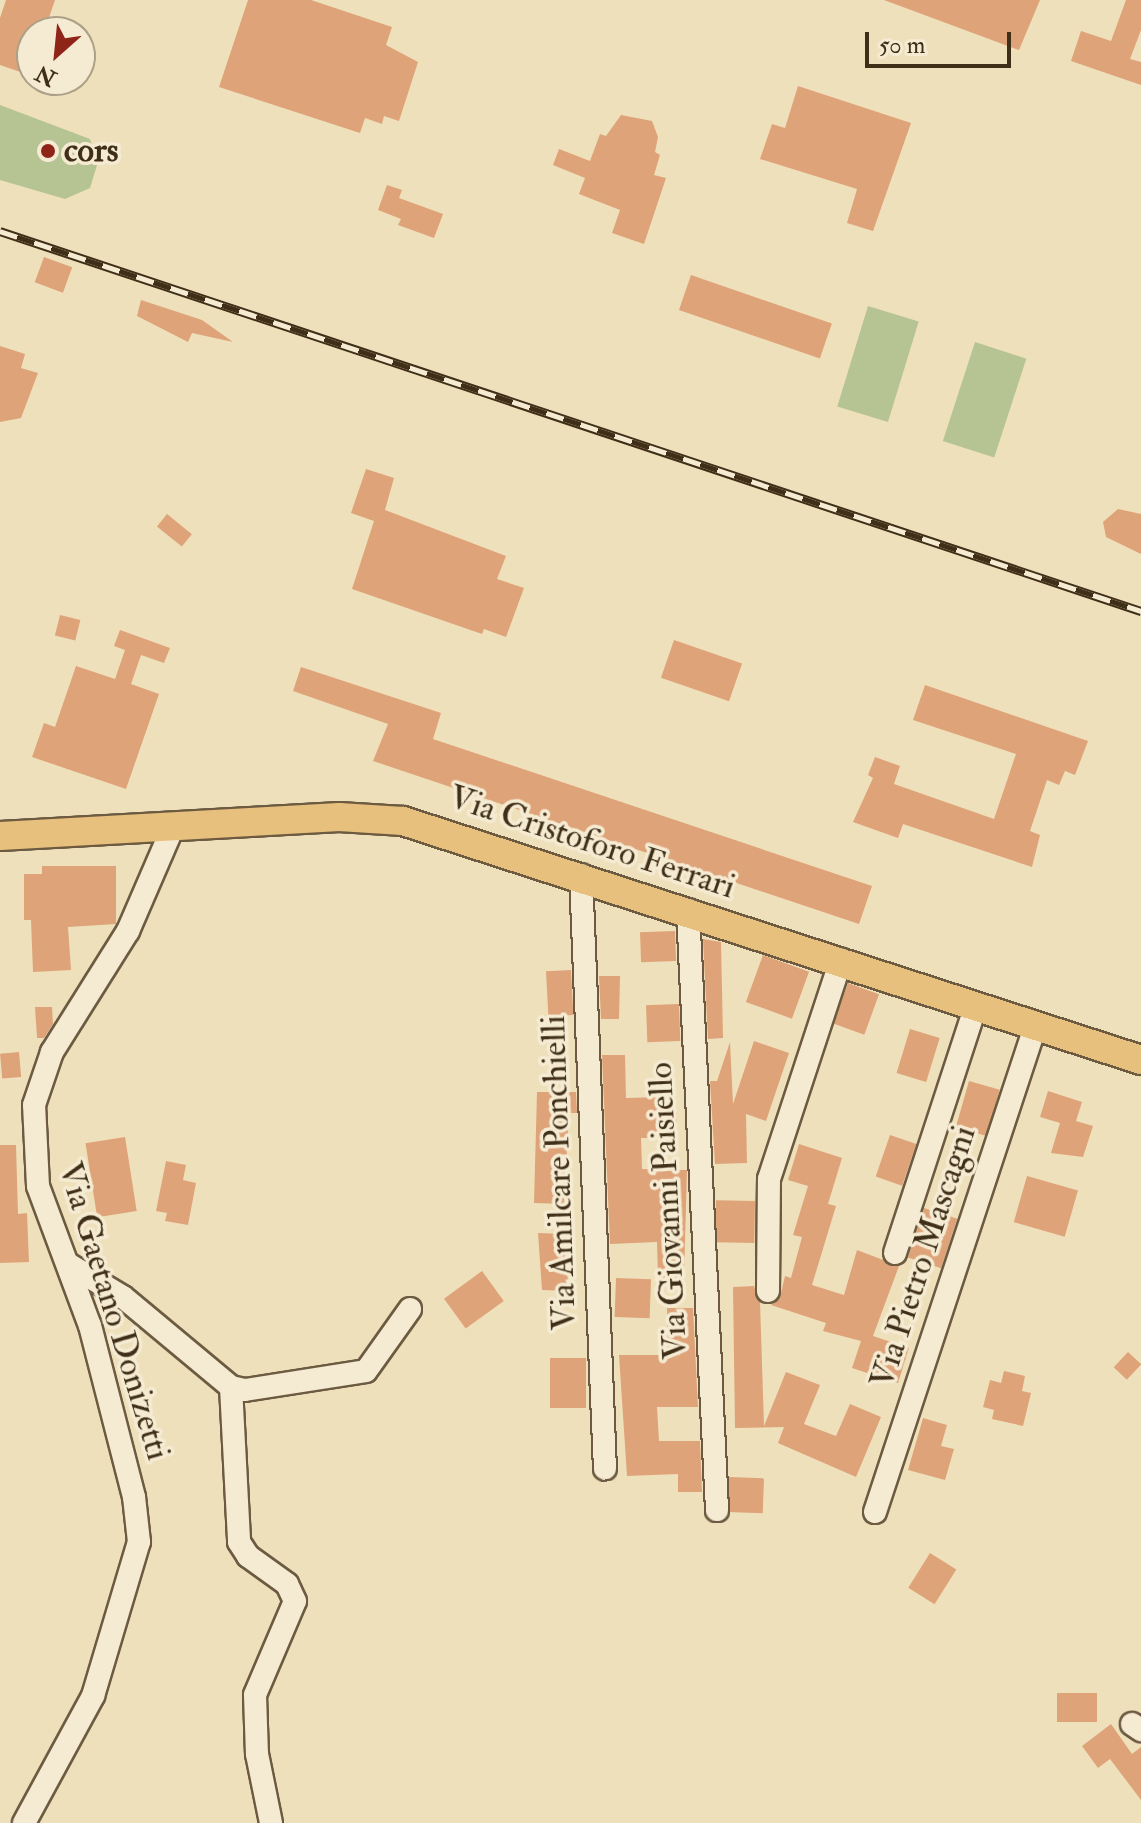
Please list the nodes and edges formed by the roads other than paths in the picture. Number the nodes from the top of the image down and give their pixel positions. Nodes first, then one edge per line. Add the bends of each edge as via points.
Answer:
1 (173, 827) junction
2 (0, 836) edge
3 (581, 875) junction
4 (688, 910) junction
5 (841, 960) junction
6 (976, 1005) junction
7 (1036, 1024) junction
8 (1141, 1060) edge
9 (895, 1253) dead end
10 (68, 1264) junction
11 (768, 1291) dead end
12 (410, 1309) dead end
13 (231, 1387) junction
14 (605, 1469) dead end
15 (717, 1510) dead end
16 (875, 1512) dead end
17 (24, 1823) edge
18 (271, 1823) edge

1 - 2 main road, Via Cristoforo Ferrari
1 - 3 main road, Via Cristoforo Ferrari via 384,818 448,832
1 - 10 street, Via Gaetano Donizetti via 134,919 62,1034 37,1091 31,1135 36,1175
3 - 4 main road, Via Cristoforo Ferrari
3 - 14 street, Via Amilcare Ponchielli
4 - 5 main road, Via Cristoforo Ferrari
4 - 15 street, Via Giovanni Paisiello
5 - 6 main road, Via Cristoforo Ferrari
5 - 11 street via 769,1179
6 - 7 main road, Via Cristoforo Ferrari
6 - 9 street
7 - 8 main road, Via Cristoforo Ferrari
7 - 16 street, Via Pietro Mascagni
10 - 13 street via 123,1297
10 - 17 street, Via Gaetano Donizetti via 134,1497 139,1542 93,1696
12 - 13 street via 381,1357 366,1371 261,1391
13 - 18 street via 239,1542 248,1556 284,1580 295,1601 255,1695 257,1754

